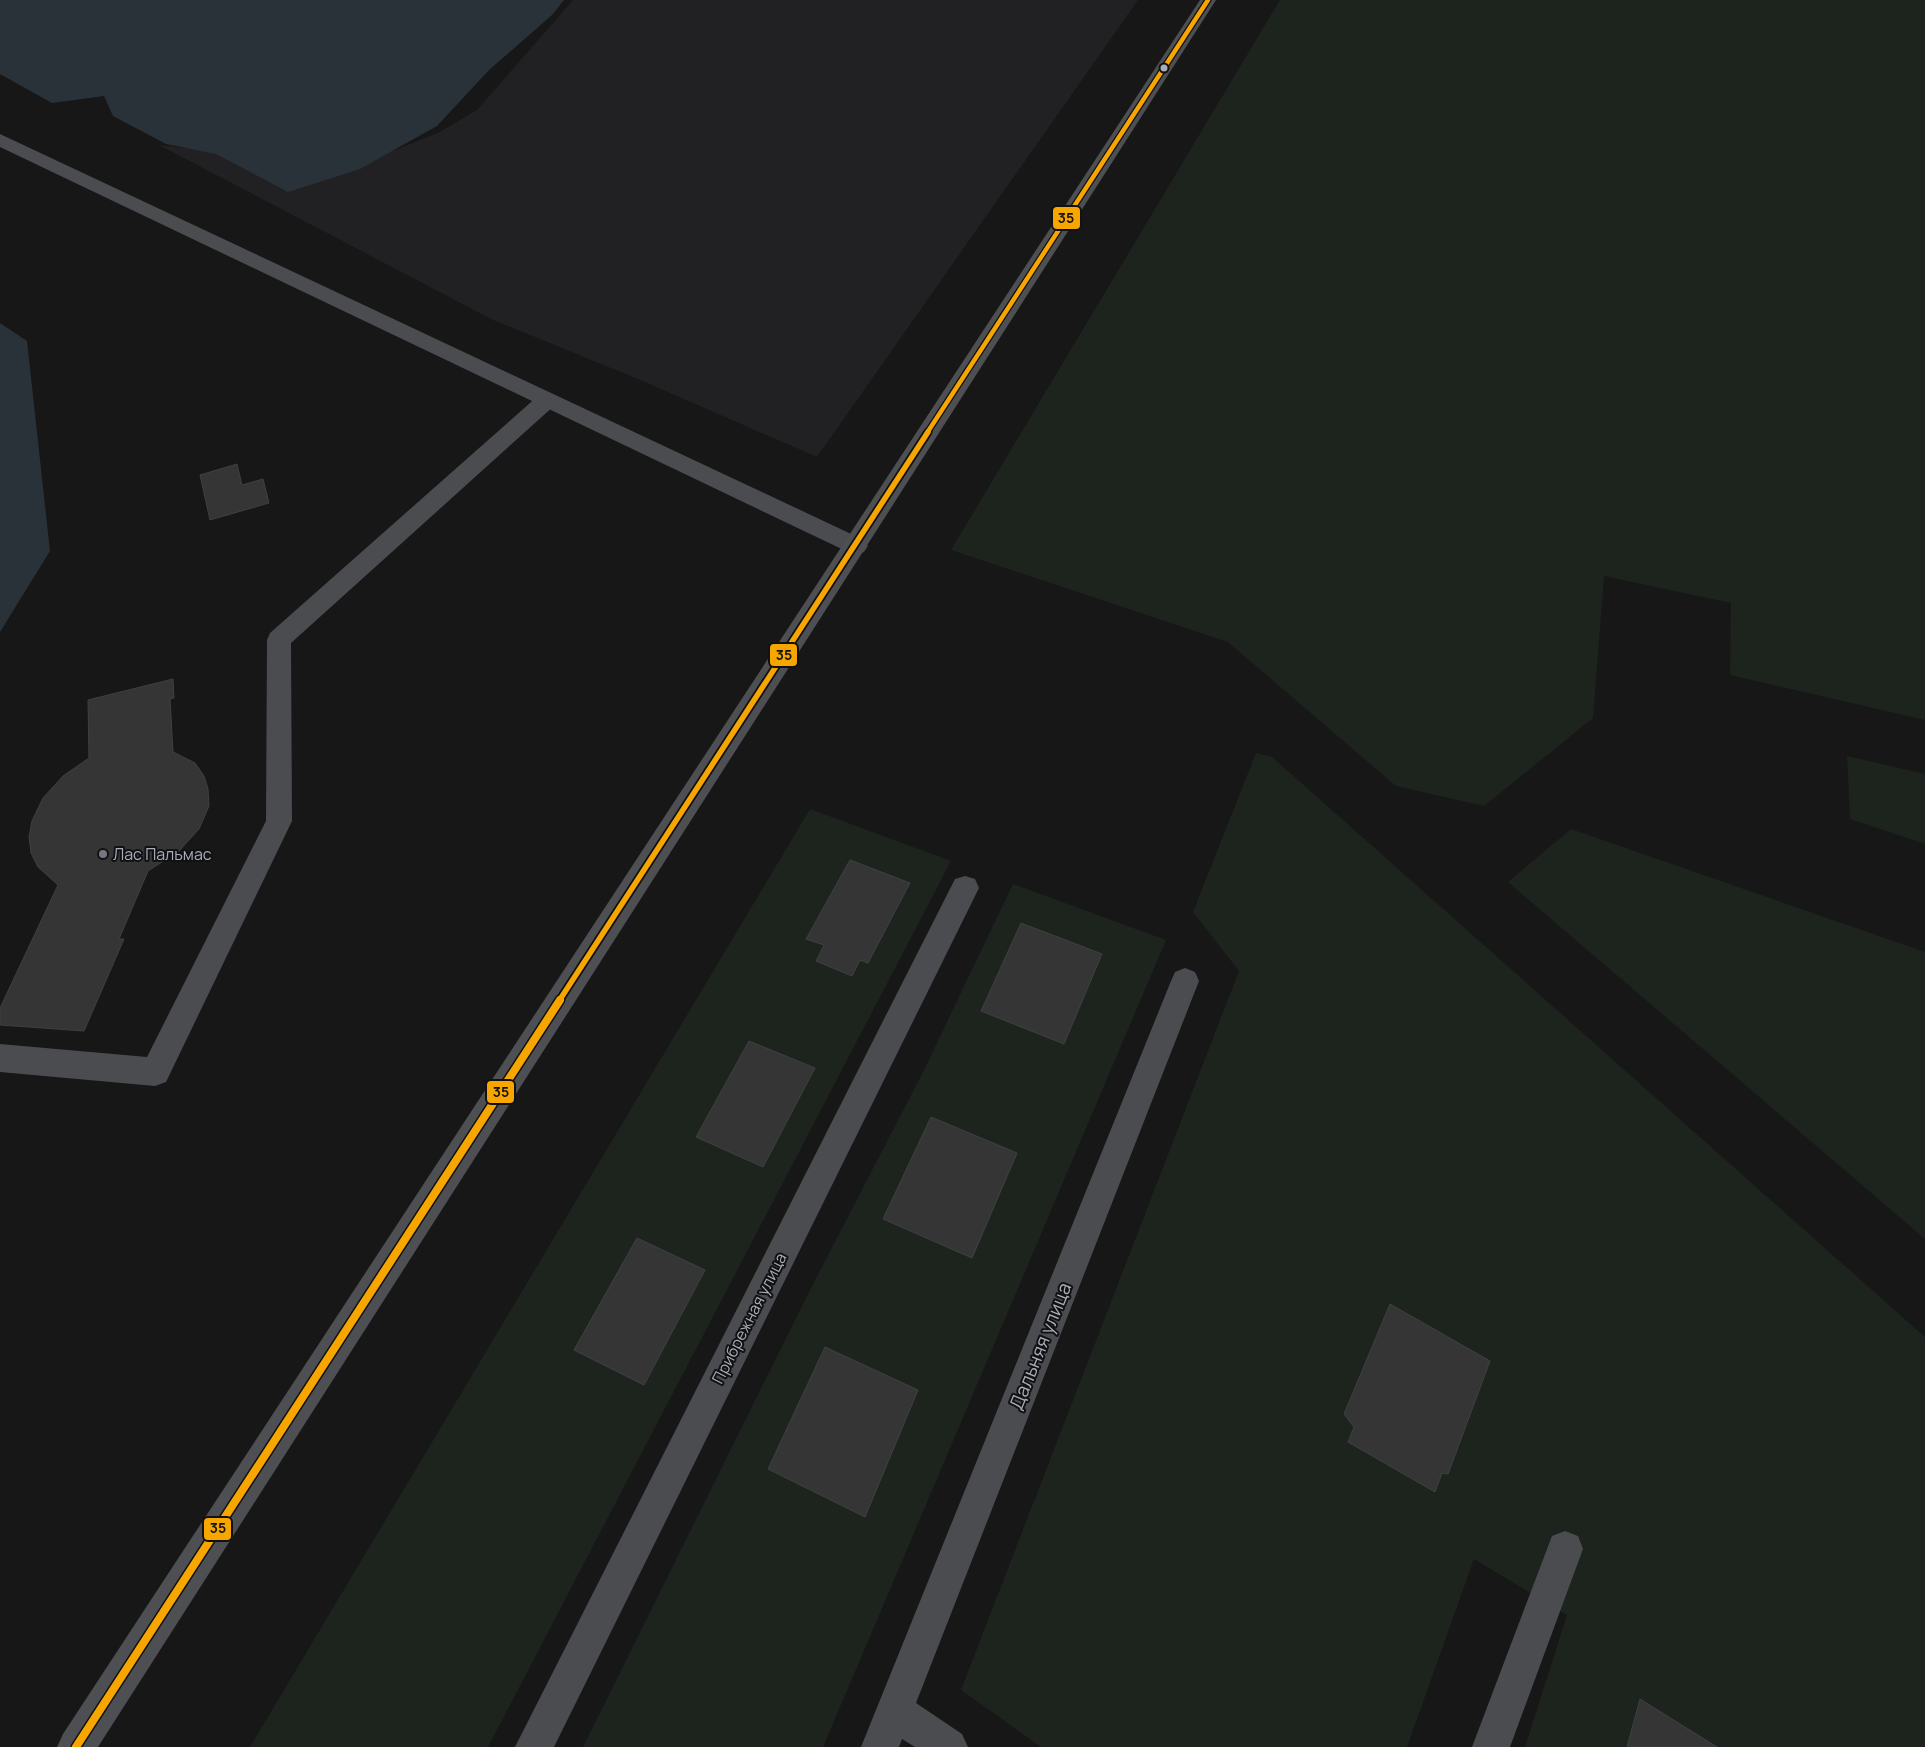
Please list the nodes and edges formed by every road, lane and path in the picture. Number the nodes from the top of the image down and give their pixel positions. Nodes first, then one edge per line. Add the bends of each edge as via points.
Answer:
1 (1208, 0) edge
2 (0, 140) edge
3 (547, 400) junction
4 (856, 546) junction
5 (965, 888) dead end
6 (1185, 981) dead end
7 (0, 1058) edge
8 (1565, 1549) dead end
9 (894, 1711) junction
10 (76, 1747) edge
11 (534, 1747) edge
12 (880, 1747) edge
13 (949, 1747) edge
14 (1491, 1747) edge

1 - 4 main road
2 - 3 street
3 - 4 street
3 - 7 street via 279,640 279,821 155,1072
4 - 10 main road
5 - 11 street, Прибрежная улица
6 - 9 street, Дальняя улица
8 - 14 street
9 - 12 street, Дальняя улица
9 - 13 street

